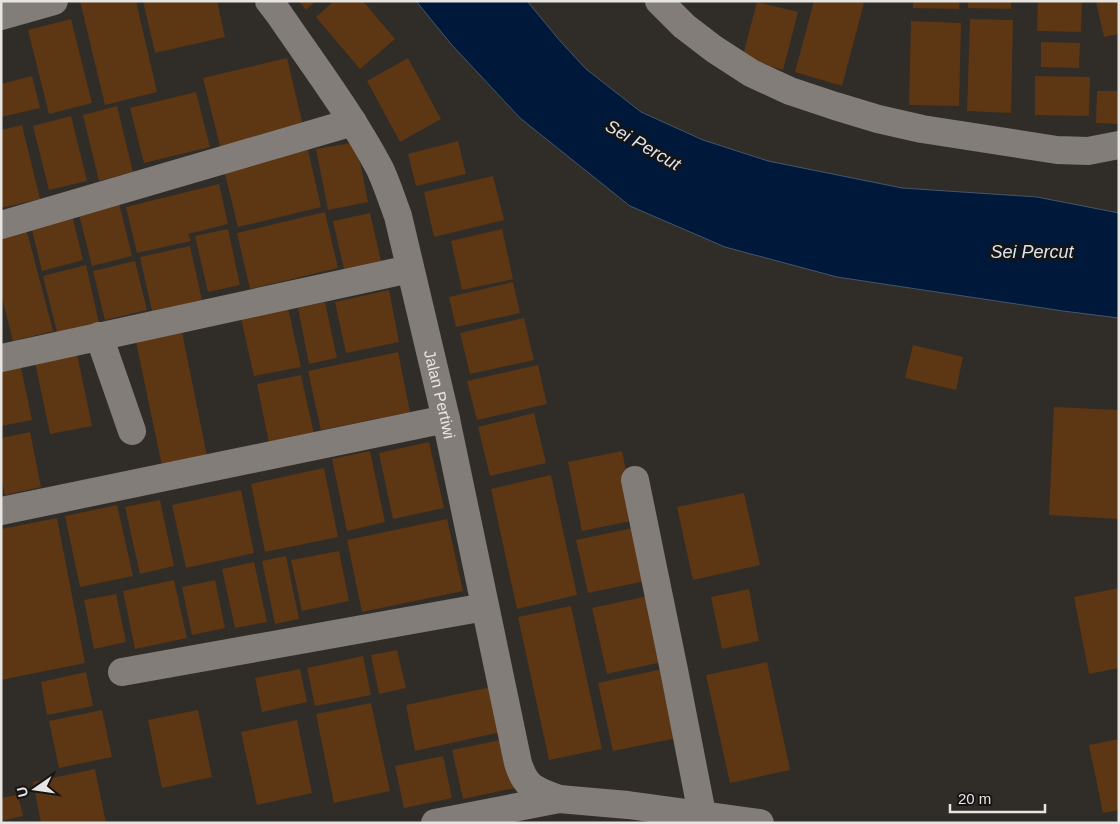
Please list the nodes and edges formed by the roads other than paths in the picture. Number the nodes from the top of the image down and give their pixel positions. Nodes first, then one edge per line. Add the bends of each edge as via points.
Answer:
1 (54, 1) edge
2 (269, 1) edge
3 (659, 1) edge
4 (1, 16) edge
5 (353, 122) junction
6 (1119, 145) edge
7 (1, 225) edge
8 (410, 269) junction
9 (99, 336) junction
10 (1, 358) edge
11 (446, 419) junction
12 (132, 431) dead end
13 (635, 480) dead end
14 (1, 511) edge
15 (485, 607) junction
16 (122, 672) dead end
17 (559, 799) junction
18 (702, 814) junction
19 (435, 823) edge
20 (760, 823) edge

1 - 4 street
2 - 5 street, Jalan Pertiwi
3 - 6 street via 684,26 750,73 790,91 878,120 1057,150 1088,151
5 - 7 street
5 - 8 street, Jalan Pertiwi via 390,192
8 - 9 street
8 - 11 street, Jalan Pertiwi
9 - 10 street
9 - 12 street
11 - 14 street
11 - 15 street, Jalan Pertiwi
13 - 18 street
15 - 16 street
15 - 17 street, Jalan Pertiwi via 521,773 529,786
17 - 18 street
17 - 19 street
18 - 20 street

